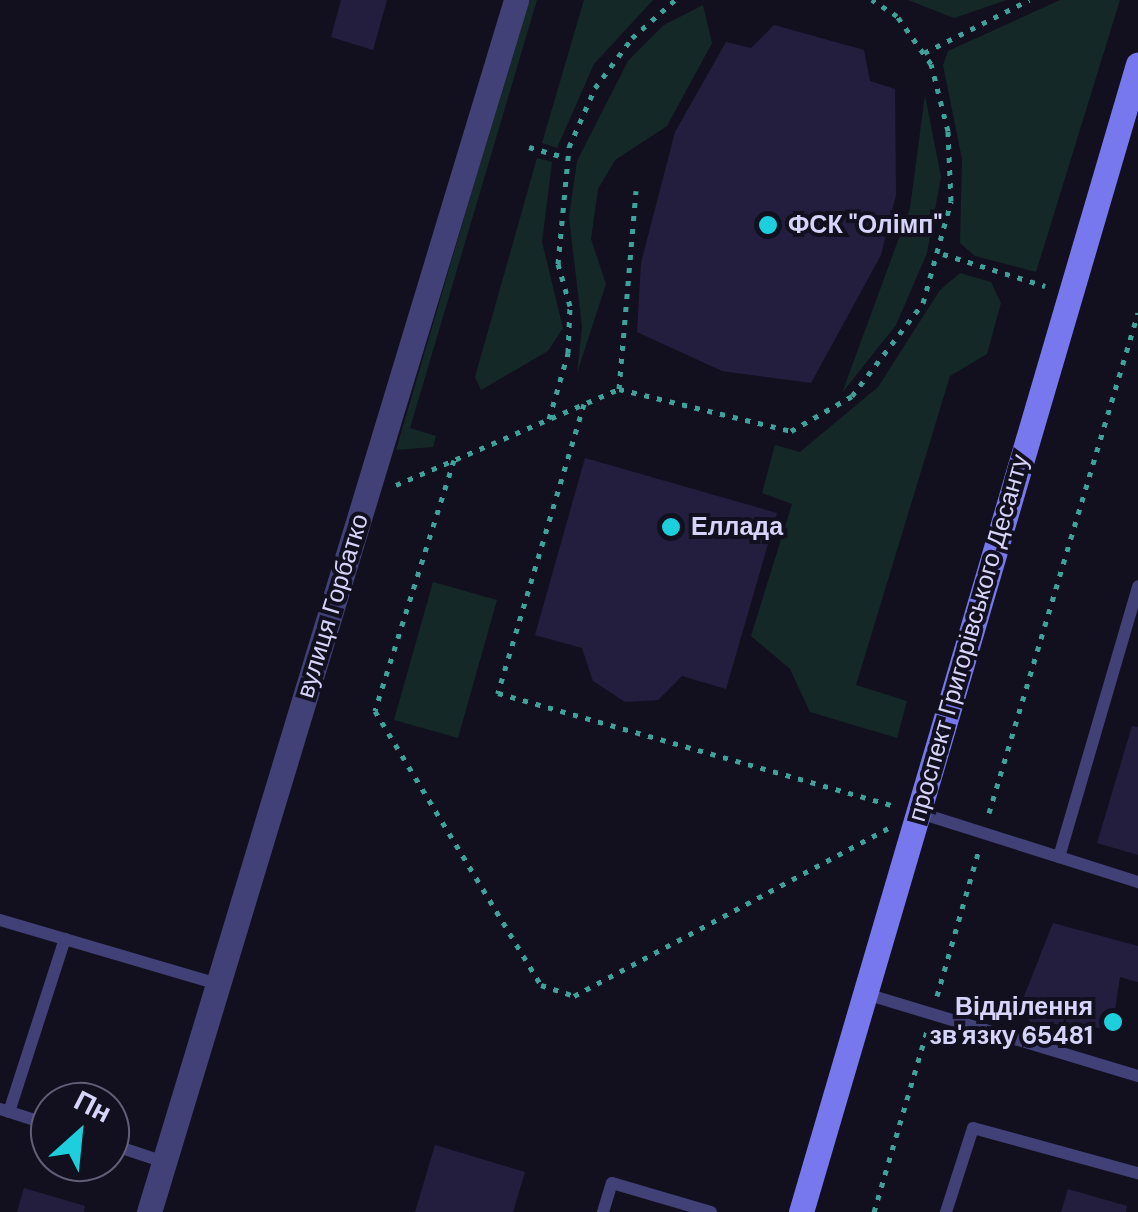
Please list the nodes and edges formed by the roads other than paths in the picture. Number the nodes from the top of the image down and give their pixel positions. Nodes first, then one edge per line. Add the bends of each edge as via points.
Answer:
1 (516, 0) edge
2 (1138, 64) edge
3 (1138, 586) edge
4 (917, 812) junction
5 (1059, 857) junction
6 (1138, 882) edge
7 (0, 920) edge
8 (65, 940) junction
9 (218, 984) junction
10 (866, 994) junction
11 (1138, 1076) edge
12 (4, 1110) edge
13 (30, 1118) edge
14 (130, 1151) edge
15 (164, 1162) junction
16 (1138, 1172) edge
17 (149, 1212) edge
18 (603, 1212) edge
19 (711, 1212) edge
20 (802, 1212) edge
21 (946, 1212) edge

1 - 9 street, вулиця Горбатко
2 - 4 street, проспект Григорівського Десанту
3 - 5 lane
4 - 5 lane
4 - 10 street, проспект Григорівського Десанту
5 - 6 lane
7 - 8 lane
8 - 9 lane
8 - 12 lane
9 - 15 street, вулиця Горбатко
10 - 11 lane
10 - 20 street, проспект Григорівського Десанту
12 - 13 lane
14 - 15 lane
15 - 17 street, вулиця Горбатко
16 - 21 lane via 973,1128
18 - 19 lane via 612,1183

